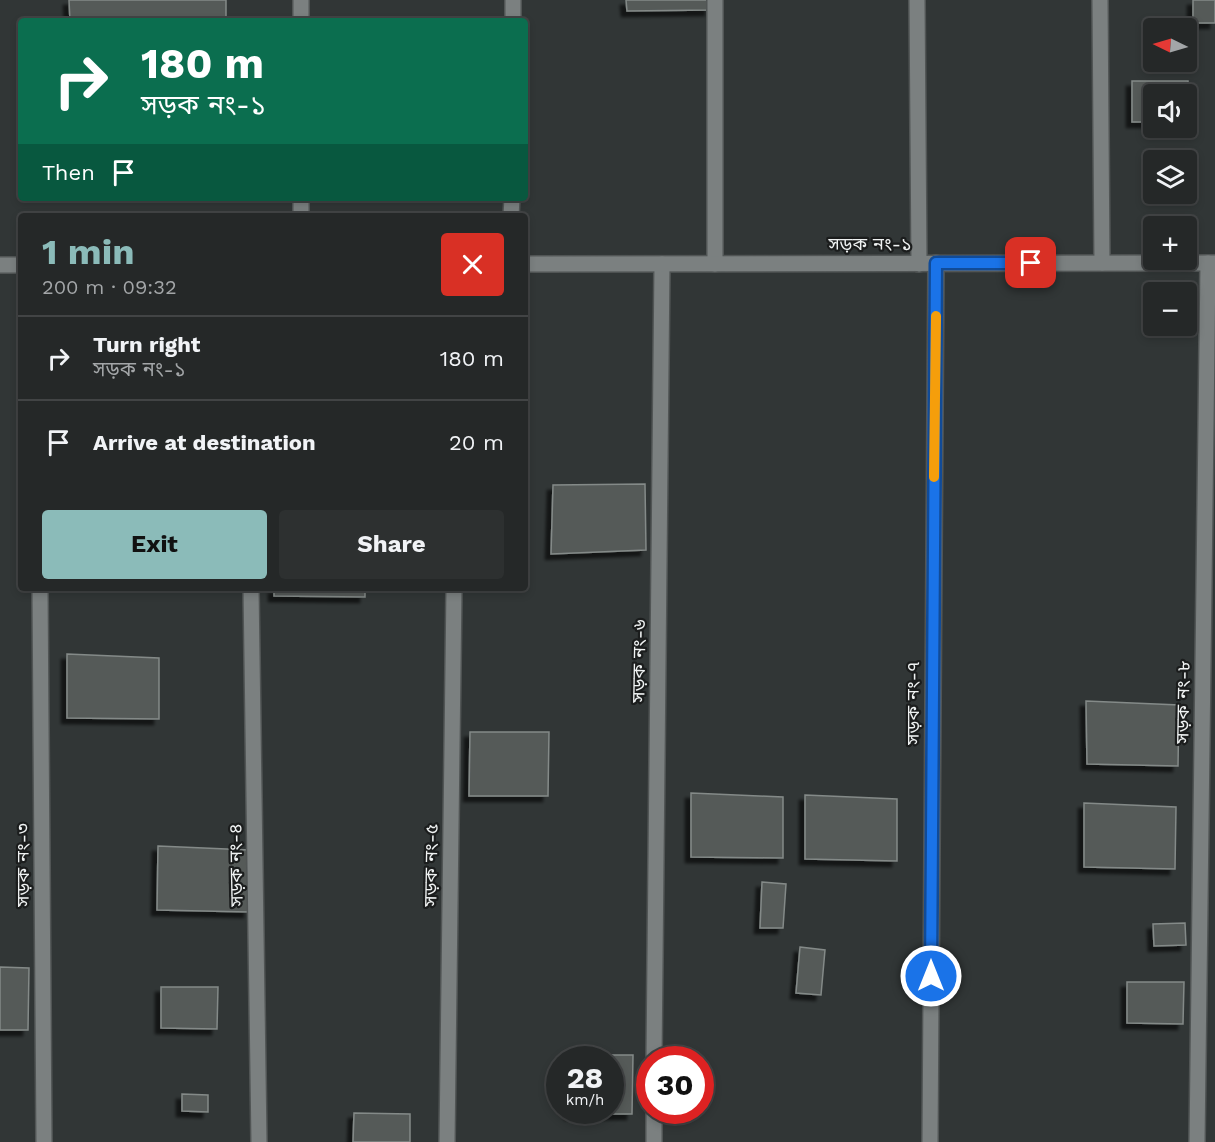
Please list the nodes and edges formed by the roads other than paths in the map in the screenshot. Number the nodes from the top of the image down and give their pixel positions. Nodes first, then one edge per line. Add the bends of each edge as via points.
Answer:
1 (301, 0) edge
2 (513, 0) edge
3 (715, 0) edge
4 (917, 0) edge
5 (1100, 0) edge
6 (301, 18) edge
7 (513, 18) edge
8 (936, 263) junction
9 (1102, 263) junction
10 (1211, 263) edge
11 (528, 264) edge
12 (662, 264) junction
13 (715, 264) junction
14 (919, 264) junction
15 (0, 265) edge
16 (18, 265) edge
17 (40, 591) edge
18 (251, 591) edge
19 (454, 591) edge
20 (654, 1046) edge
21 (654, 1124) edge
22 (44, 1142) edge
23 (259, 1142) edge
24 (447, 1142) edge
25 (654, 1142) edge
26 (930, 1142) edge
27 (1197, 1142) edge

1 - 6 street
2 - 7 street
3 - 13 street
4 - 14 street
5 - 9 street
8 - 9 street, সড়ক নং-১
8 - 14 street, সড়ক নং-১
8 - 26 street, সড়ক নং-৭
9 - 10 street, সড়ক নং-১
10 - 27 street, সড়ক নং-৮
11 - 12 street, সড়ক নং-১
12 - 13 street, সড়ক নং-১
12 - 20 street, সড়ক নং-৬
13 - 14 street, সড়ক নং-১
15 - 16 street
17 - 22 street, সড়ক নং-৩
18 - 23 street, সড়ক নং-৪
19 - 24 street, সড়ক নং-৫
21 - 25 street

